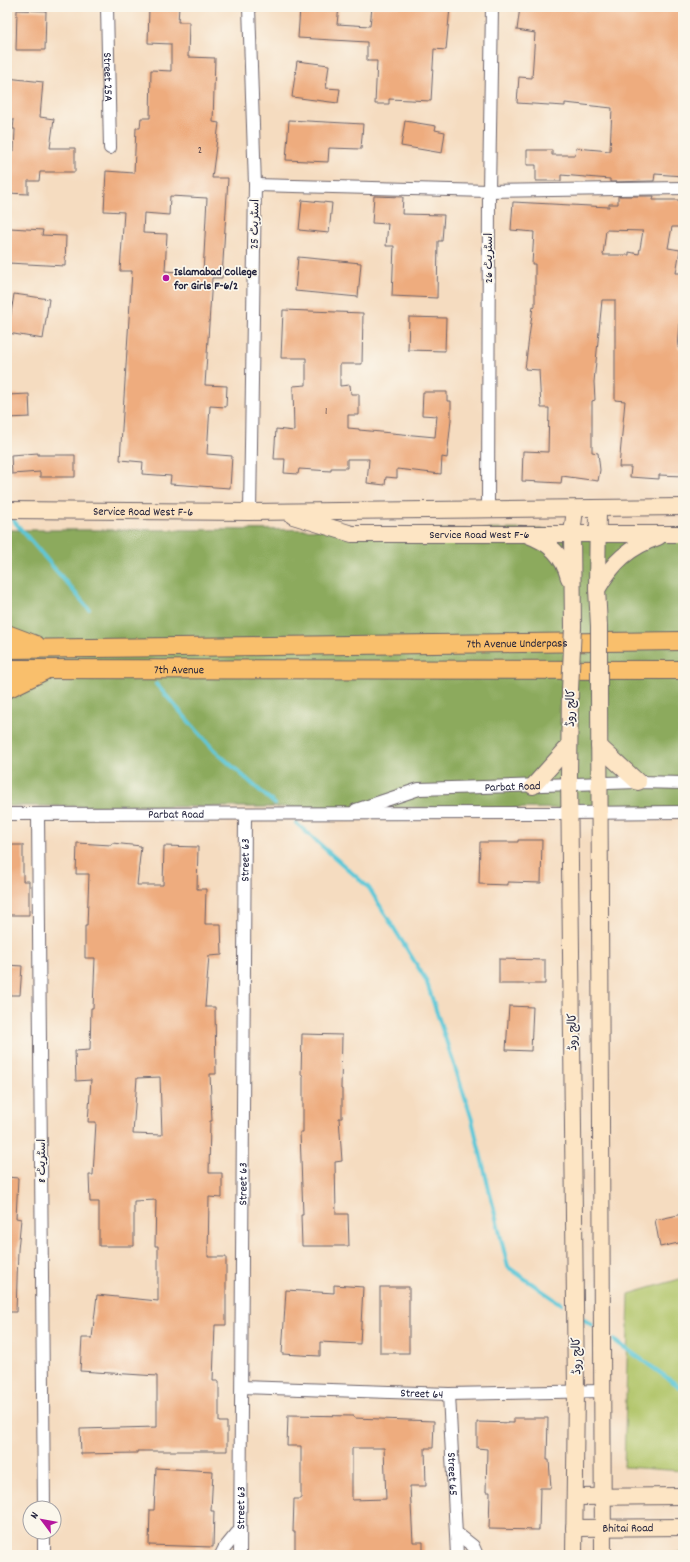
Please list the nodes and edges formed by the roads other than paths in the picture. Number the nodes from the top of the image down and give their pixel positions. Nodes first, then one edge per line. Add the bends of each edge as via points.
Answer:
1 (107, 7) edge
2 (249, 7) edge
3 (492, 7) edge
4 (110, 148) dead end
5 (255, 185) junction
6 (683, 188) edge
7 (489, 191) junction
8 (683, 508) edge
9 (488, 509) junction
10 (575, 509) junction
11 (7, 510) edge
12 (598, 510) junction
13 (279, 511) junction
14 (250, 512) junction
15 (523, 533) junction
16 (572, 534) junction
17 (665, 534) junction
18 (683, 534) edge
19 (597, 535) junction
20 (572, 586) junction
21 (597, 589) junction
22 (7, 634) edge
23 (683, 641) edge
24 (350, 645) joint
25 (7, 649) edge
26 (48, 649) junction
27 (7, 669) edge
28 (48, 669) junction
29 (683, 670) edge
30 (7, 690) edge
31 (569, 746) junction
32 (599, 746) junction
33 (638, 782) junction
34 (683, 783) edge
35 (599, 784) junction
36 (569, 785) junction
37 (533, 786) junction
38 (599, 812) junction
39 (683, 812) edge
40 (346, 813) junction
41 (569, 813) junction
42 (7, 814) edge
43 (38, 814) junction
44 (245, 814) junction
45 (242, 1387) junction
46 (576, 1390) junction
47 (603, 1391) junction
48 (449, 1394) junction
49 (683, 1496) edge
50 (575, 1497) junction
51 (604, 1497) junction
52 (44, 1500) edge
53 (683, 1526) edge
54 (574, 1528) junction
55 (603, 1528) junction
56 (237, 1533) dead end
57 (459, 1535) dead end
58 (44, 1540) edge
59 (44, 1555) edge
60 (221, 1555) edge
61 (240, 1555) edge
62 (457, 1555) edge
63 (476, 1555) edge
64 (574, 1555) edge
65 (603, 1555) edge

1 - 4 street, Street 25A
2 - 5 street, اسٹریٹ 25
3 - 7 street, اسٹریٹ 26
5 - 7 street
5 - 14 street, اسٹریٹ 25
6 - 7 street
7 - 9 street, اسٹریٹ 26
8 - 12 street, Service Road West F-6
9 - 10 street, Service Road West F-6
9 - 13 street, Service Road West F-6
10 - 12 street, Service Road West F-6
10 - 16 street, کالج روڈ
11 - 14 street, Service Road West F-6
12 - 19 street
13 - 14 street, Service Road West F-6
13 - 15 street, Service Road West F-6 via 352,534
15 - 16 street, Service Road West F-6
15 - 20 street via 541,540 556,552 566,567
16 - 19 street, Service Road West F-6
16 - 20 street, کالج روڈ
17 - 18 street, Service Road West F-6
17 - 19 street, Service Road West F-6
17 - 21 street via 644,542 625,554 609,570
19 - 21 street
20 - 31 street, کالج روڈ, bridge
21 - 32 street, bridge
22 - 26 main road
23 - 24 main road, 7th Avenue Underpass
24 - 26 main road, 7th Avenue
25 - 26 main road, 7th Avenue
27 - 28 main road, 7th Avenue
28 - 29 main road, 7th Avenue
28 - 30 main road
31 - 36 street, کالج روڈ
31 - 37 street
32 - 33 street
32 - 35 street
33 - 34 street, Parbat Road
33 - 35 street, Parbat Road
35 - 36 street, Parbat Road
35 - 38 street
36 - 37 street, Parbat Road
36 - 41 street, کالج روڈ
37 - 40 street, Parbat Road via 419,789
38 - 39 street, Parbat Road
38 - 41 street, Parbat Road
38 - 47 street
40 - 41 street, Parbat Road
40 - 44 street, Parbat Road
41 - 46 street, کالج روڈ
42 - 43 street, Parbat Road
43 - 44 street, Parbat Road
43 - 52 street, اسٹریٹ 8
44 - 45 street, Street 63
45 - 48 street, Street 64
45 - 61 street, Street 63
46 - 47 street, Street 64
46 - 48 street, Street 64
46 - 50 street, کالج روڈ
47 - 51 street
48 - 62 street, Street 65
49 - 51 street
50 - 51 street
50 - 54 street, کالج روڈ
51 - 55 street
53 - 55 street, Bhitai Road
54 - 55 street, Bhitai Road
54 - 64 street, کالج روڈ
55 - 65 street
56 - 60 street, Street 63
57 - 63 street via 473,1546
58 - 59 street

